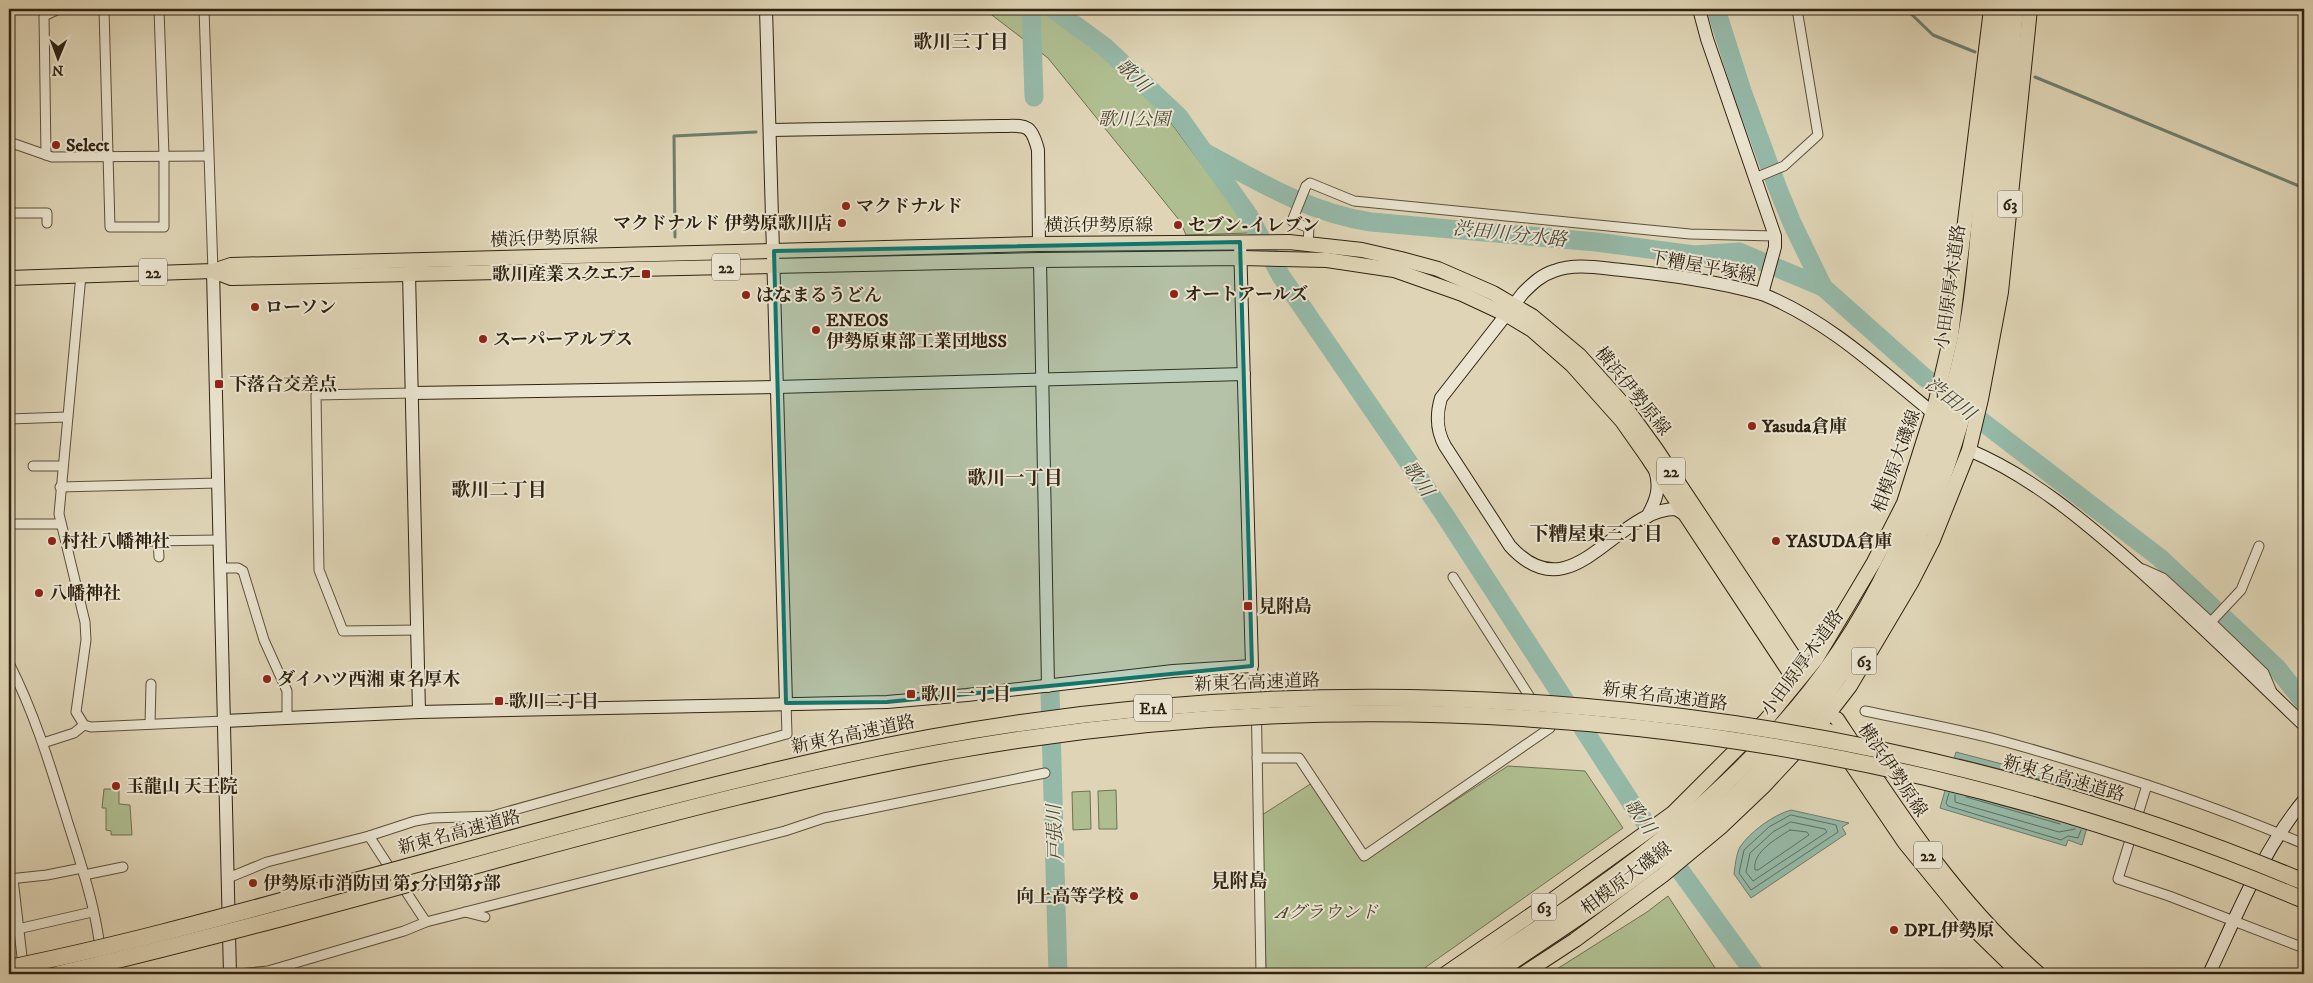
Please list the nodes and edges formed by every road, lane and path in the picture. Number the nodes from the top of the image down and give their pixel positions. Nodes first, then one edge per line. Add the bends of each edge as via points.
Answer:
1 (59, 9) edge
2 (104, 9) edge
3 (159, 9) edge
4 (204, 9) edge
5 (766, 9) edge
6 (1698, 9) edge
7 (1797, 9) edge
8 (1991, 9) edge
9 (2001, 9) edge
10 (2015, 9) edge
11 (2030, 9) edge
12 (770, 130) junction
13 (9, 142) edge
14 (46, 155) junction
15 (164, 155) junction
16 (107, 156) junction
17 (208, 156) junction
18 (1755, 178) junction
19 (47, 203) dead end
20 (9, 213) edge
21 (47, 213) junction
22 (47, 223) dead end
23 (1775, 241) junction
24 (1244, 242) junction
25 (1308, 243) junction
26 (1039, 244) junction
27 (774, 251) junction
28 (1241, 258) junction
29 (1040, 260) junction
30 (774, 266) junction
31 (213, 271) junction
32 (408, 273) junction
33 (81, 275) junction
34 (9, 278) edge
35 (1763, 291) junction
36 (1511, 310) junction
37 (1244, 374) junction
38 (1044, 379) junction
39 (777, 387) junction
40 (1961, 387) junction
41 (412, 392) junction
42 (1944, 413) junction
43 (67, 417) junction
44 (9, 419) edge
45 (1969, 450) junction
46 (1652, 463) junction
47 (33, 466) dead end
48 (62, 466) junction
49 (218, 482) junction
50 (60, 487) junction
51 (1687, 516) junction
52 (1647, 517) junction
53 (15, 524) dead end
54 (60, 524) junction
55 (148, 540) dead end
56 (158, 540) junction
57 (220, 540) junction
58 (2259, 546) dead end
59 (158, 557) dead end
60 (2134, 564) junction
61 (220, 568) junction
62 (1453, 577) dead end
63 (2212, 621) junction
64 (418, 630) junction
65 (9, 663) edge
66 (1252, 666) junction
67 (151, 684) dead end
68 (1048, 686) junction
69 (2273, 695) junction
70 (786, 703) junction
71 (1865, 711) dead end
72 (419, 712) junction
73 (287, 718) junction
74 (224, 721) junction
75 (84, 724) junction
76 (150, 724) junction
77 (2304, 725) edge
78 (43, 743) junction
79 (1257, 758) junction
80 (1045, 773) dead end
81 (2147, 785) junction
82 (2304, 800) edge
83 (1684, 831) junction
84 (2279, 833) junction
85 (369, 836) junction
86 (2304, 844) edge
87 (1653, 856) junction
88 (119, 870) dead end
89 (83, 871) junction
90 (228, 878) junction
91 (11, 879) edge
92 (2304, 882) edge
93 (2304, 900) edge
94 (92, 912) junction
95 (465, 912) junction
96 (485, 917) dead end
97 (2234, 921) junction
98 (426, 922) junction
99 (13, 931) edge
100 (2304, 948) edge
101 (9, 968) edge
102 (24, 974) edge
103 (59, 974) edge
104 (101, 974) edge
105 (230, 974) edge
106 (238, 974) edge
107 (1261, 974) edge
108 (1444, 974) edge
109 (1469, 974) edge
110 (1493, 974) edge
111 (1523, 974) edge
112 (2020, 974) edge
113 (2039, 974) edge
114 (2209, 974) edge

1 - 14 street via 44,16
2 - 16 street
3 - 15 street
4 - 17 street
5 - 12 street
6 - 18 street
7 - 18 street via 1818,136 1784,166
8 - 40 main road, 相模原大磯線 / 63 via 1959,280
9 - 40 highway, 小田原厚木道路
10 - 40 highway, 小田原厚木道路 via 1988,284 1979,341
11 - 40 main road, 相模原大磯線 / 63 via 2001,292
12 - 26 street via 1030,128 1038,150
12 - 27 street
13 - 14 street
14 - 16 street
15 - 16 street
15 - 16 street via 164,227 110,227
15 - 17 street
17 - 31 street
18 - 23 street
19 - 21 street
20 - 21 street
21 - 22 street
23 - 25 street via 1354,201 1310,183 1292,217 1292,222 1309,228
23 - 35 street, 下糟屋平塚線
24 - 25 main road, 横浜伊勢原線 / 22
24 - 26 main road, 横浜伊勢原線 / 22
24 - 28 street
25 - 36 main road, 横浜伊勢原線 / 22 via 1362,250 1438,269 1484,289
26 - 27 main road, 横浜伊勢原線 / 22
27 - 30 street
27 - 31 main road, 横浜伊勢原線 / 22 via 231,265
28 - 29 main road, 横浜伊勢原線 / 22
28 - 36 main road, 横浜伊勢原線 / 22 via 1301,258 1394,270
28 - 37 street
29 - 30 main road, 横浜伊勢原線 / 22
29 - 38 street
30 - 32 main road, 横浜伊勢原線 / 22
30 - 39 street
31 - 32 main road, 横浜伊勢原線 / 22 via 231,278
31 - 33 main road, 横浜伊勢原線 / 22
31 - 49 street
32 - 41 street
33 - 34 main road, 横浜伊勢原線 / 22
33 - 43 street
35 - 36 street, 下糟屋平塚線 via 1578,266 1546,274 1531,285
35 - 42 street via 1811,317
36 - 46 main road, 横浜伊勢原線 / 22 via 1572,365 1622,421
36 - 51 main road, 横浜伊勢原線 / 22 via 1558,336 1624,405 1656,449 1794,668
36 - 52 street, 下糟屋平塚線 via 1441,398 1437,410 1439,435 1510,546 1536,567 1566,568 1584,560
37 - 38 street
37 - 66 street
38 - 39 street
38 - 68 street
39 - 41 street
39 - 70 street
40 - 42 highway, 小田原厚木道路
40 - 45 main road, 相模原大磯線 / 63 via 1973,433
41 - 64 street
41 - 64 street via 316,395 319,570 343,631
42 - 83 main road, 相模原大磯線 / 63 via 1874,562 1816,658
42 - 83 highway, 小田原厚木道路 via 1940,484 1896,584 1852,660 1787,743 1740,790
43 - 44 street
43 - 48 street
45 - 60 street via 2034,484
45 - 83 main road, 相模原大磯線 / 63 via 1920,566 1850,686 1816,730 1763,787
46 - 51 main road, 横浜伊勢原線 / 22
46 - 52 street via 1658,489
47 - 48 street
48 - 50 street
49 - 50 street
49 - 57 street
50 - 54 street
51 - 52 street, 下糟屋平塚線 via 1676,509 1668,509
53 - 54 street
54 - 75 street via 85,622 86,640 76,712
55 - 56 street
56 - 57 street
56 - 59 street
57 - 61 street
58 - 63 street via 2241,590
60 - 63 street via 2163,578
60 - 69 street
61 - 73 street via 243,571 264,640 287,691
61 - 74 street
62 - 79 street via 1550,728 1364,856 1299,758
63 - 69 street via 2264,673
64 - 72 street
65 - 78 street via 26,696
66 - 68 street via 1173,671
66 - 79 street via 1256,689
67 - 76 street
68 - 70 street via 887,702
69 - 77 street
70 - 72 street
70 - 85 street via 787,734 492,816 432,818
71 - 81 street via 2005,742
72 - 73 street
73 - 74 street
74 - 76 street
74 - 90 street
75 - 76 street via 91,727
75 - 78 street via 74,733
78 - 89 street
79 - 107 street
80 - 95 street via 824,818
81 - 84 street
81 - 97 street via 2118,879
82 - 84 street
83 - 87 highway, 小田原厚木道路
83 - 87 main road, 相模原大磯線 / 63
84 - 86 street
84 - 97 street
85 - 90 street via 267,862
85 - 98 street
87 - 108 main road, 相模原大磯線 / 63
87 - 109 highway, 小田原厚木道路
87 - 110 highway, 小田原厚木道路
87 - 111 main road, 相模原大磯線 / 63 via 1575,940
88 - 89 street
89 - 91 street
89 - 94 street
90 - 105 street
91 - 99 street
92 - 101 highway, 新東名高速道路 / E1A, bridge via 2188,837 2090,805 1966,771 1799,735 1604,708 1405,698 1289,700 1051,718 850,754 646,803 150,936
93 - 103 highway, 新東名高速道路 / E1A, bridge via 2182,852 2084,820 1889,769 1792,750 1698,735 1515,718 1403,714 1288,715 1209,719 1053,735 852,770 650,818 259,924
94 - 99 street
94 - 104 street via 102,957
95 - 96 street
95 - 98 street
97 - 100 street
97 - 114 street
98 - 106 street via 268,970
99 - 102 street
112 - 113 main road, 横浜伊勢原線 / 22 via 1979,934 1905,844 1833,725 1947,879 1988,926

